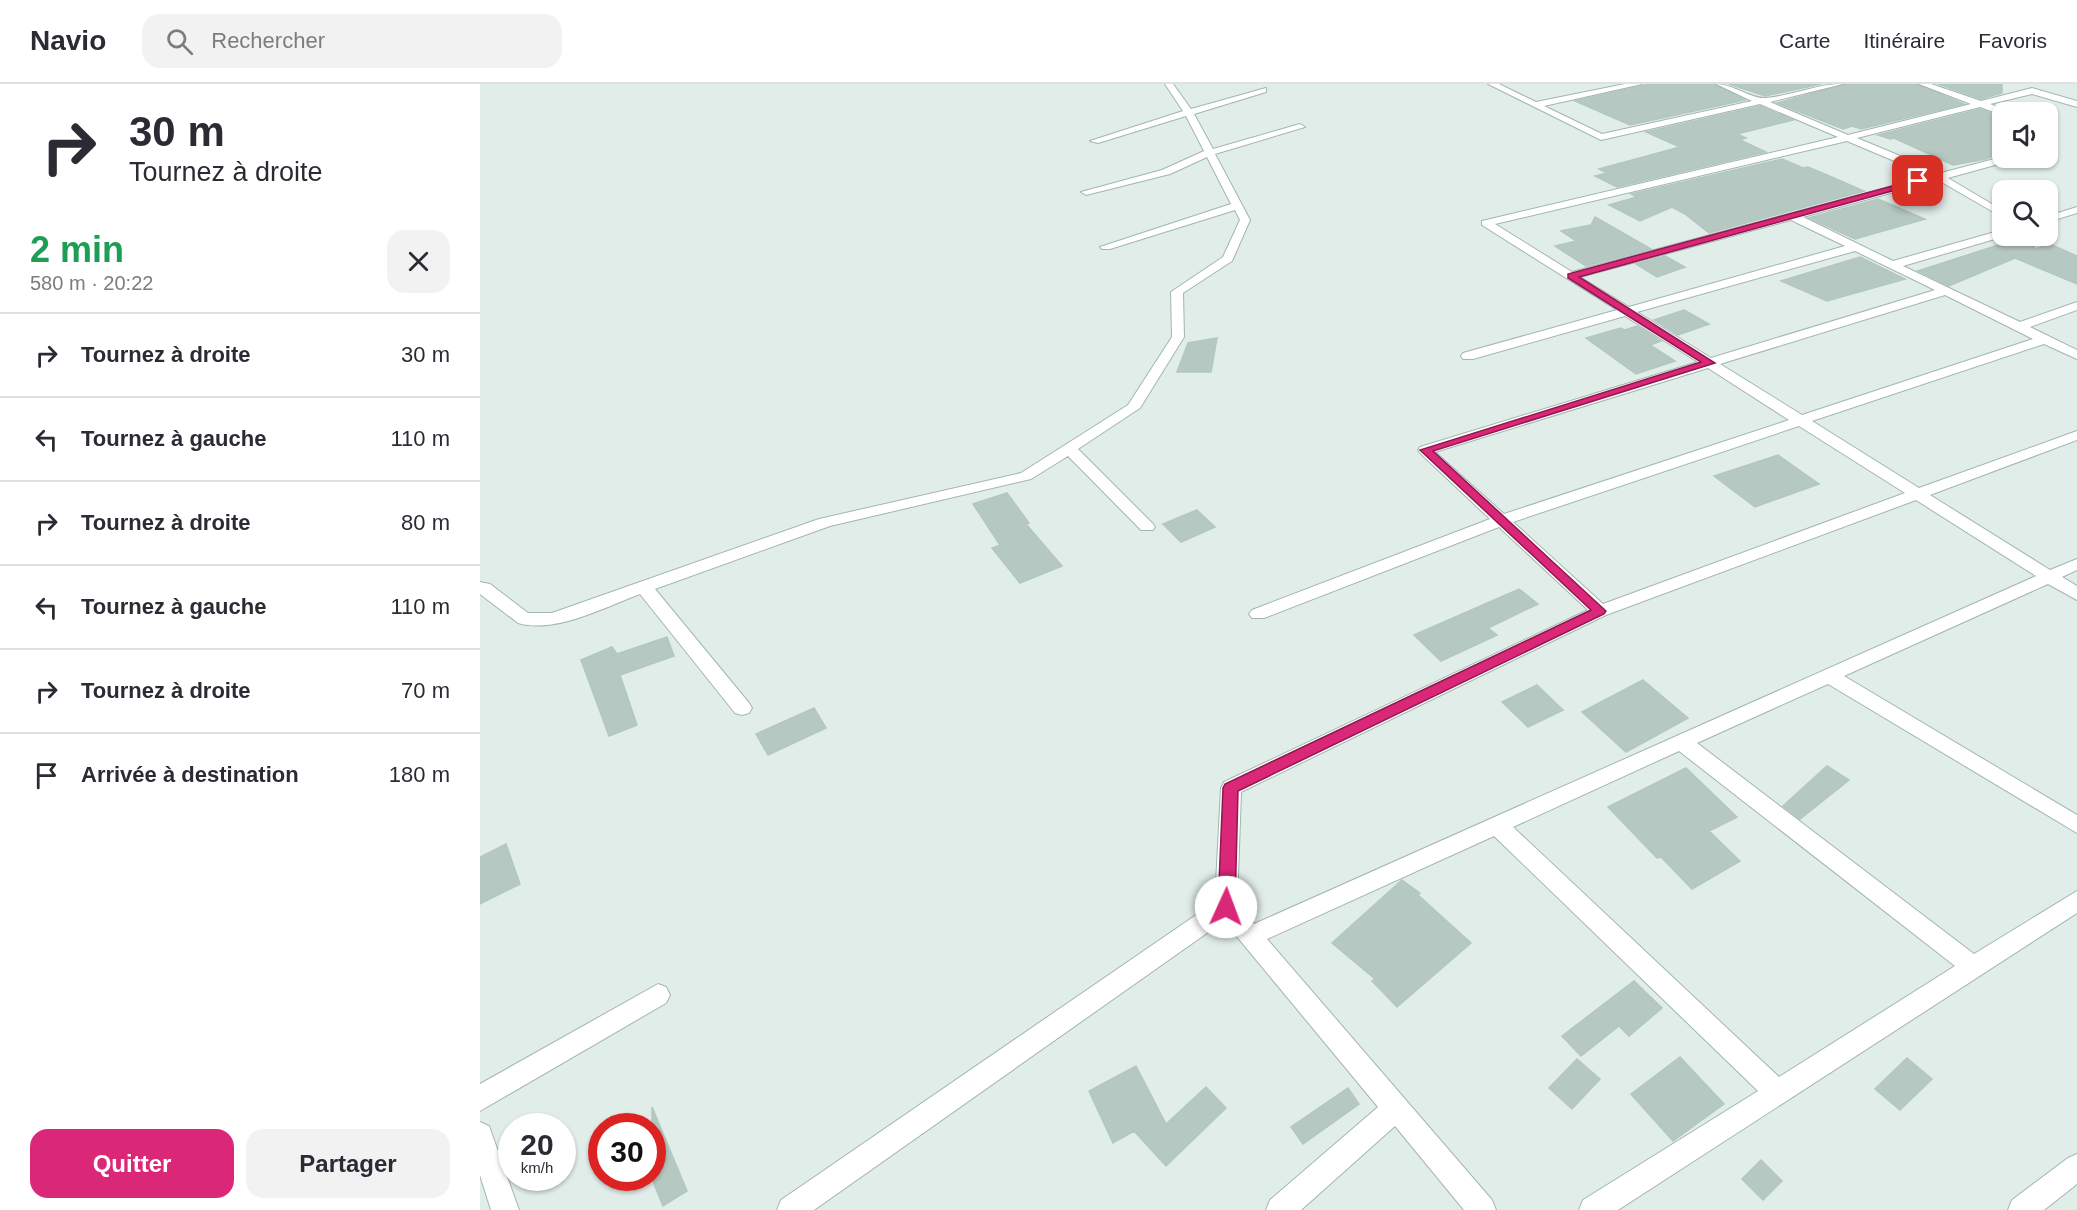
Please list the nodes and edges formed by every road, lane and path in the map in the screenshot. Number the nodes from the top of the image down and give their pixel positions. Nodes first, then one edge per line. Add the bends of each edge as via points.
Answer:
1 (1169, 84) edge
2 (1492, 84) edge
3 (1638, 84) edge
4 (1720, 84) edge
5 (1839, 84) edge
6 (1923, 84) edge
7 (2034, 88) edge
8 (1263, 90) dead end
9 (1762, 101) junction
10 (1979, 104) junction
11 (2077, 104) edge
12 (1535, 105) junction
13 (1992, 108) edge
14 (1189, 113) junction
15 (1299, 127) dead end
16 (1851, 137) junction
17 (1095, 141) dead end
18 (1209, 153) junction
19 (1992, 162) edge
20 (1939, 176) junction
21 (1086, 192) dead end
22 (1237, 206) junction
23 (1992, 208) edge
24 (2077, 210) edge
25 (1792, 216) junction
26 (2058, 216) edge
27 (1992, 236) edge
28 (1106, 247) dead end
29 (1856, 247) junction
30 (1892, 265) junction
31 (1571, 276) junction
32 (1946, 291) junction
33 (2077, 306) edge
34 (1627, 311) junction
35 (2019, 327) junction
36 (2045, 339) junction
37 (2077, 355) edge
38 (1468, 356) dead end
39 (1710, 363) junction
40 (1801, 421) junction
41 (2077, 435) edge
42 (1069, 448) junction
43 (1917, 494) junction
44 (1502, 520) junction
45 (1147, 527) dead end
46 (2077, 564) edge
47 (2049, 577) junction
48 (644, 587) junction
49 (480, 588) edge
50 (2077, 594) edge
51 (1600, 611) junction
52 (1258, 614) dead end
53 (1828, 676) junction
54 (742, 708) dead end
55 (1681, 742) junction
56 (1497, 825) junction
57 (2077, 825) edge
58 (2077, 901) edge
59 (1226, 907) junction
60 (1250, 936) junction
61 (1973, 967) junction
62 (658, 995) dead end
63 (1777, 1092) junction
64 (480, 1098) edge
65 (1396, 1108) junction
66 (480, 1135) edge
67 (2077, 1167) edge
68 (505, 1210) edge
69 (791, 1210) edge
70 (1280, 1210) edge
71 (1482, 1210) edge
72 (1593, 1210) edge
73 (2022, 1210) edge

1 - 14 street
2 - 12 street
3 - 12 street
4 - 9 street
5 - 9 street
6 - 10 street
7 - 10 street
7 - 11 street
8 - 14 street
9 - 12 street via 1601,137
9 - 16 street
10 - 13 street
10 - 16 street
14 - 17 street
14 - 18 street
15 - 18 street
16 - 20 street
16 - 31 street via 1486,223
18 - 21 street via 1166,172
18 - 22 street
19 - 20 street
20 - 23 street
20 - 25 street
22 - 28 street
22 - 42 street via 1245,220 1228,259 1177,292 1178,337 1133,408
24 - 26 street
25 - 29 street
25 - 31 street
27 - 30 street
29 - 30 street
29 - 34 street
30 - 32 street
31 - 34 street
32 - 35 street
32 - 39 street
33 - 35 street
34 - 38 street
34 - 39 street
35 - 36 street
36 - 37 street
36 - 40 street
39 - 40 street
39 - 44 street via 1425,450
40 - 43 street
40 - 44 street
41 - 43 street
42 - 45 street
42 - 48 street via 1026,476 825,522
43 - 47 street
43 - 51 street
44 - 51 street
44 - 52 street
46 - 47 street
47 - 50 street
47 - 53 street
48 - 49 street via 553,619 524,619
48 - 54 street
51 - 59 street via 1231,788
53 - 55 street
53 - 57 street
55 - 56 street
55 - 61 street
56 - 60 street
56 - 63 street
58 - 61 street
59 - 60 street
59 - 69 street
60 - 65 street
61 - 63 street
62 - 64 street
63 - 72 street
65 - 70 street
65 - 71 street
66 - 68 street
67 - 73 street

